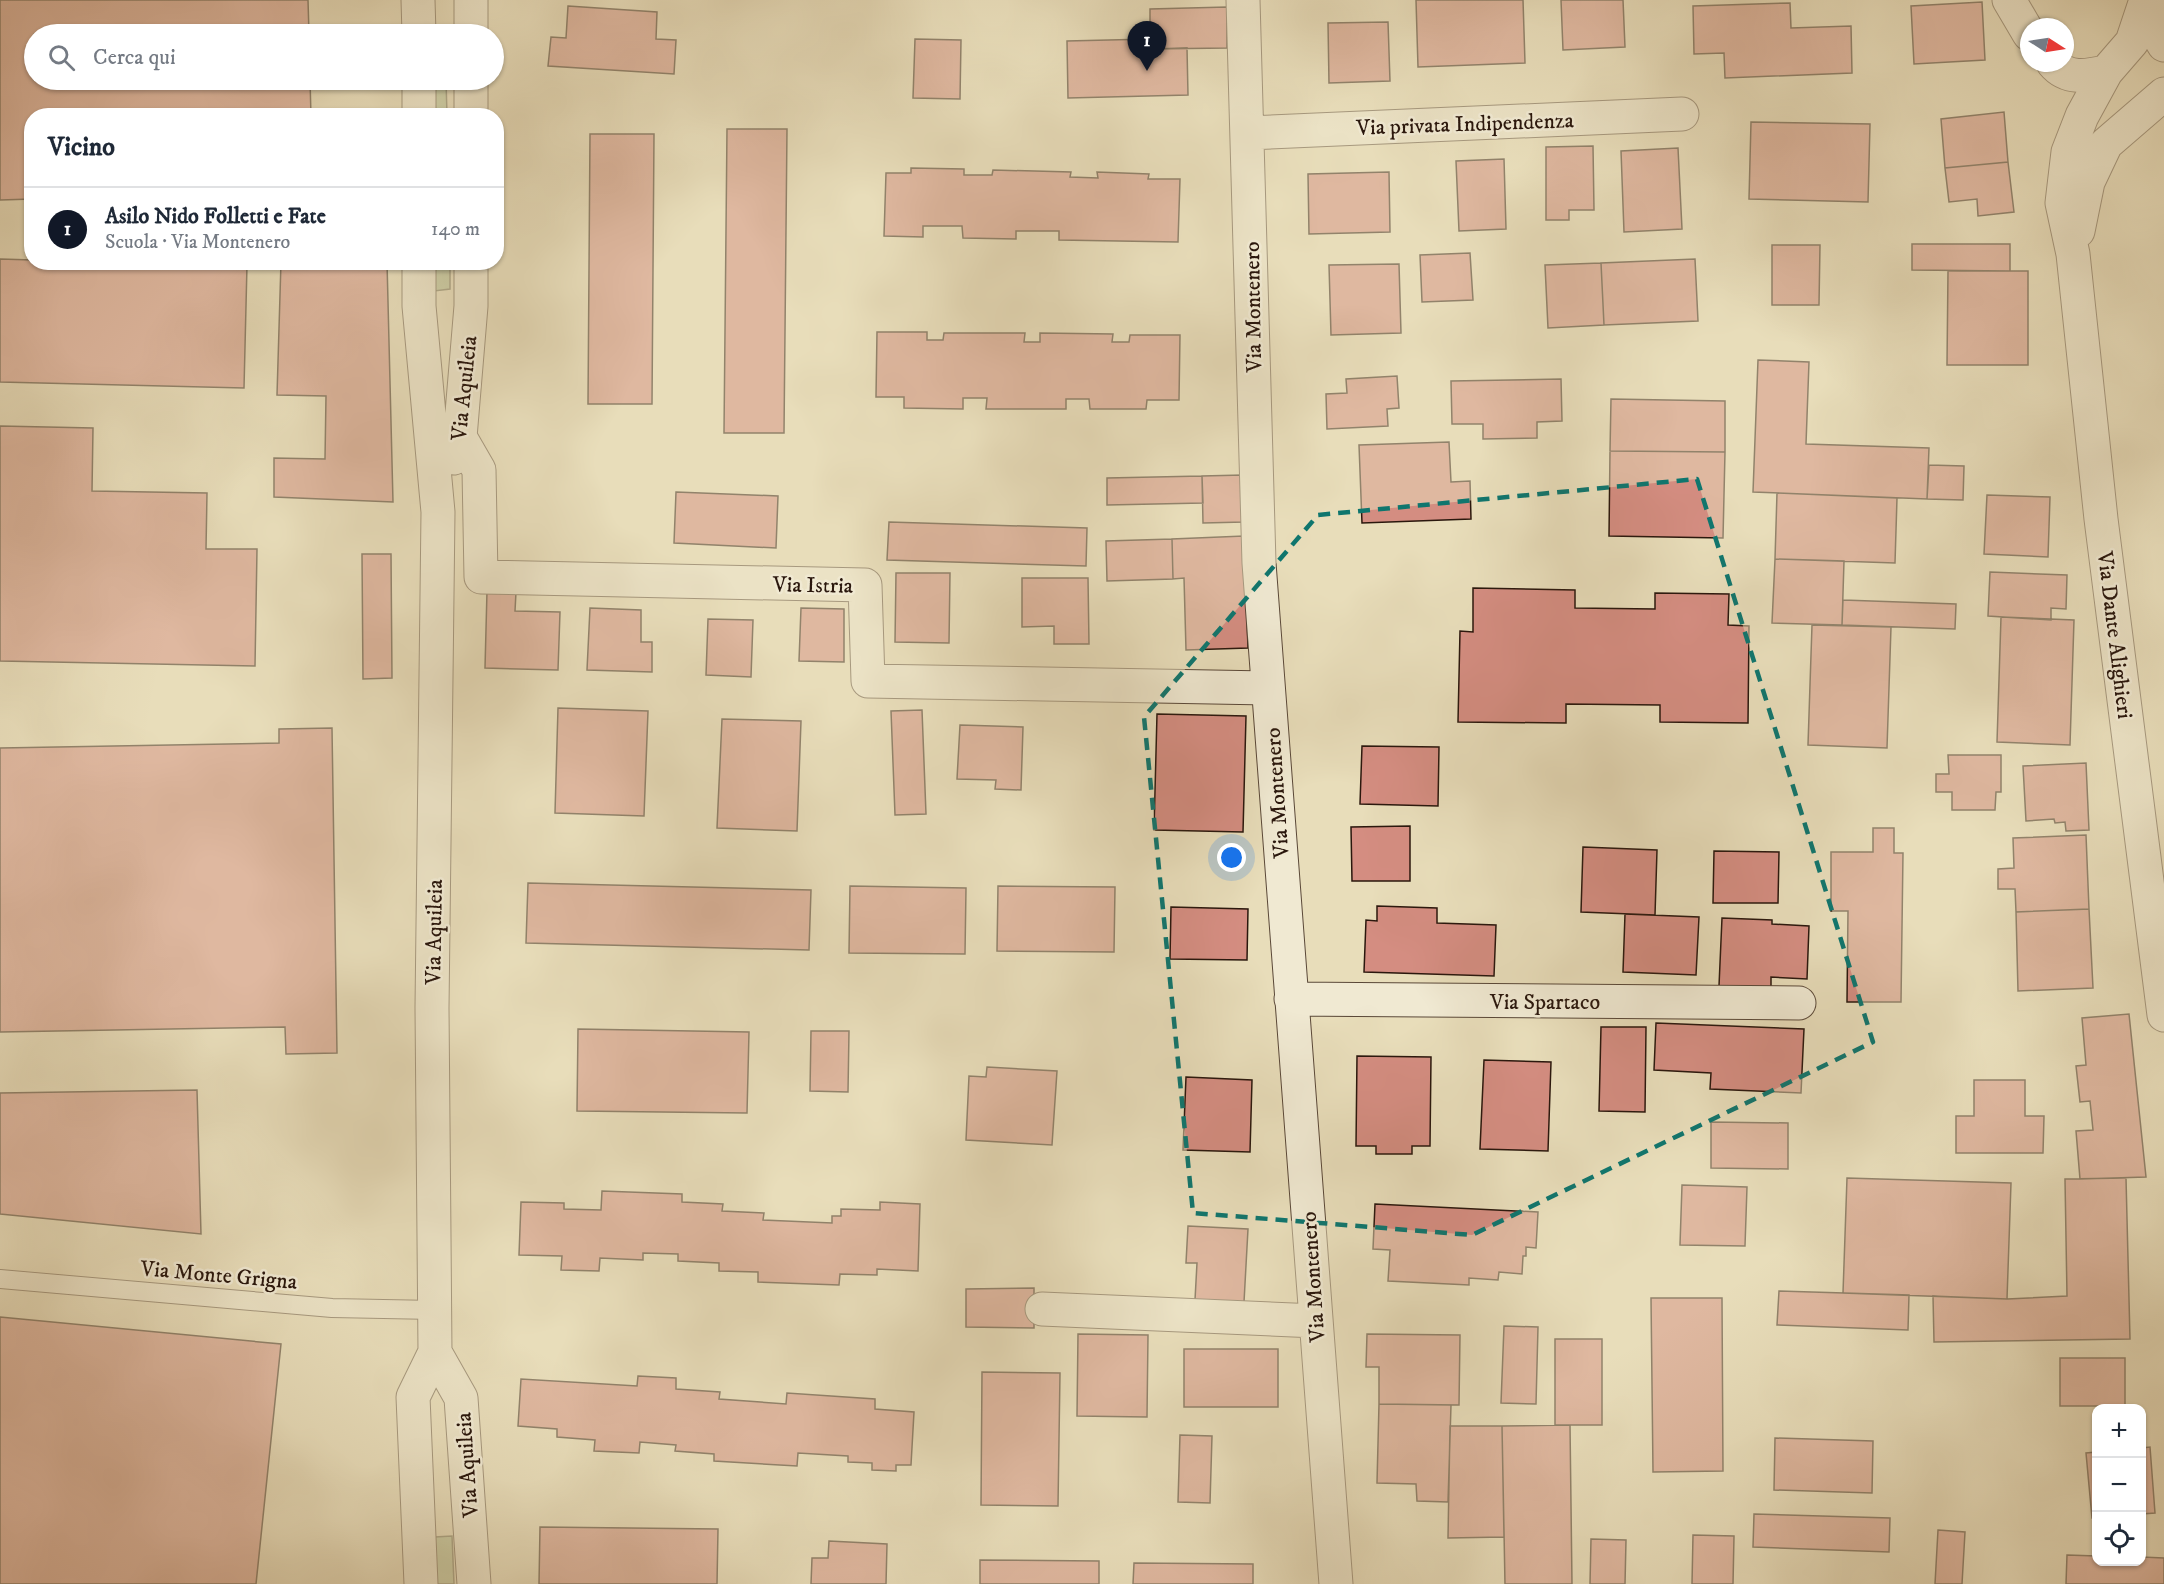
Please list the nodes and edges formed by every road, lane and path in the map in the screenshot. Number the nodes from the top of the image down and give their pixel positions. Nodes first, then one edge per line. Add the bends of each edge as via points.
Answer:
1 (418, 0) edge
2 (471, 0) edge
3 (1243, 0) edge
4 (2009, 0) edge
5 (2148, 0) edge
6 (2020, 19) edge
7 (419, 24) edge
8 (471, 24) edge
9 (2164, 45) edge
10 (2064, 72) edge
11 (2106, 72) junction
12 (419, 90) edge
13 (471, 90) edge
14 (2164, 94) edge
15 (419, 108) edge
16 (471, 108) edge
17 (1682, 114) dead end
18 (1248, 133) junction
19 (2073, 254) junction
20 (419, 270) edge
21 (471, 270) edge
22 (460, 437) junction
23 (438, 512) junction
24 (1268, 688) junction
25 (1291, 999) junction
26 (1799, 1003) dead end
27 (2164, 1015) edge
28 (0, 1279) edge
29 (1042, 1309) dead end
30 (435, 1310) junction
31 (1316, 1321) junction
32 (435, 1352) junction
33 (421, 1584) edge
34 (474, 1584) edge
35 (1336, 1584) edge

1 - 7 street
2 - 8 street
3 - 18 street, Via Montenero
4 - 6 street
5 - 9 street via 2155,32
5 - 11 street, Via Dante Alighieri via 2132,42
10 - 11 street via 2080,77
11 - 19 street, Via Dante Alighieri via 2068,152 2062,202
12 - 15 street
13 - 16 street
14 - 19 street, Via Dante Alighieri via 2106,144 2088,182
17 - 18 street, Via privata Indipendenza
18 - 24 street, Via Montenero via 1259,563
19 - 27 street, Via Dante Alighieri via 2101,519
20 - 23 street, Via Aquileia
21 - 22 street, Via Aquileia
22 - 23 street, Via Aquileia
22 - 24 street, Via Istria via 479,470 481,577 865,585 868,681
23 - 30 street, Via Aquileia via 432,1008
24 - 25 street, Via Montenero
25 - 26 street, Via Spartaco
25 - 31 street, Via Montenero
28 - 30 lane, Via Monte Grigna via 332,1308
29 - 31 street
30 - 32 street, Via Aquileia
31 - 35 street, Via Montenero
32 - 33 street, Via Aquileia via 413,1397
32 - 34 street, Via Aquileia via 461,1398

